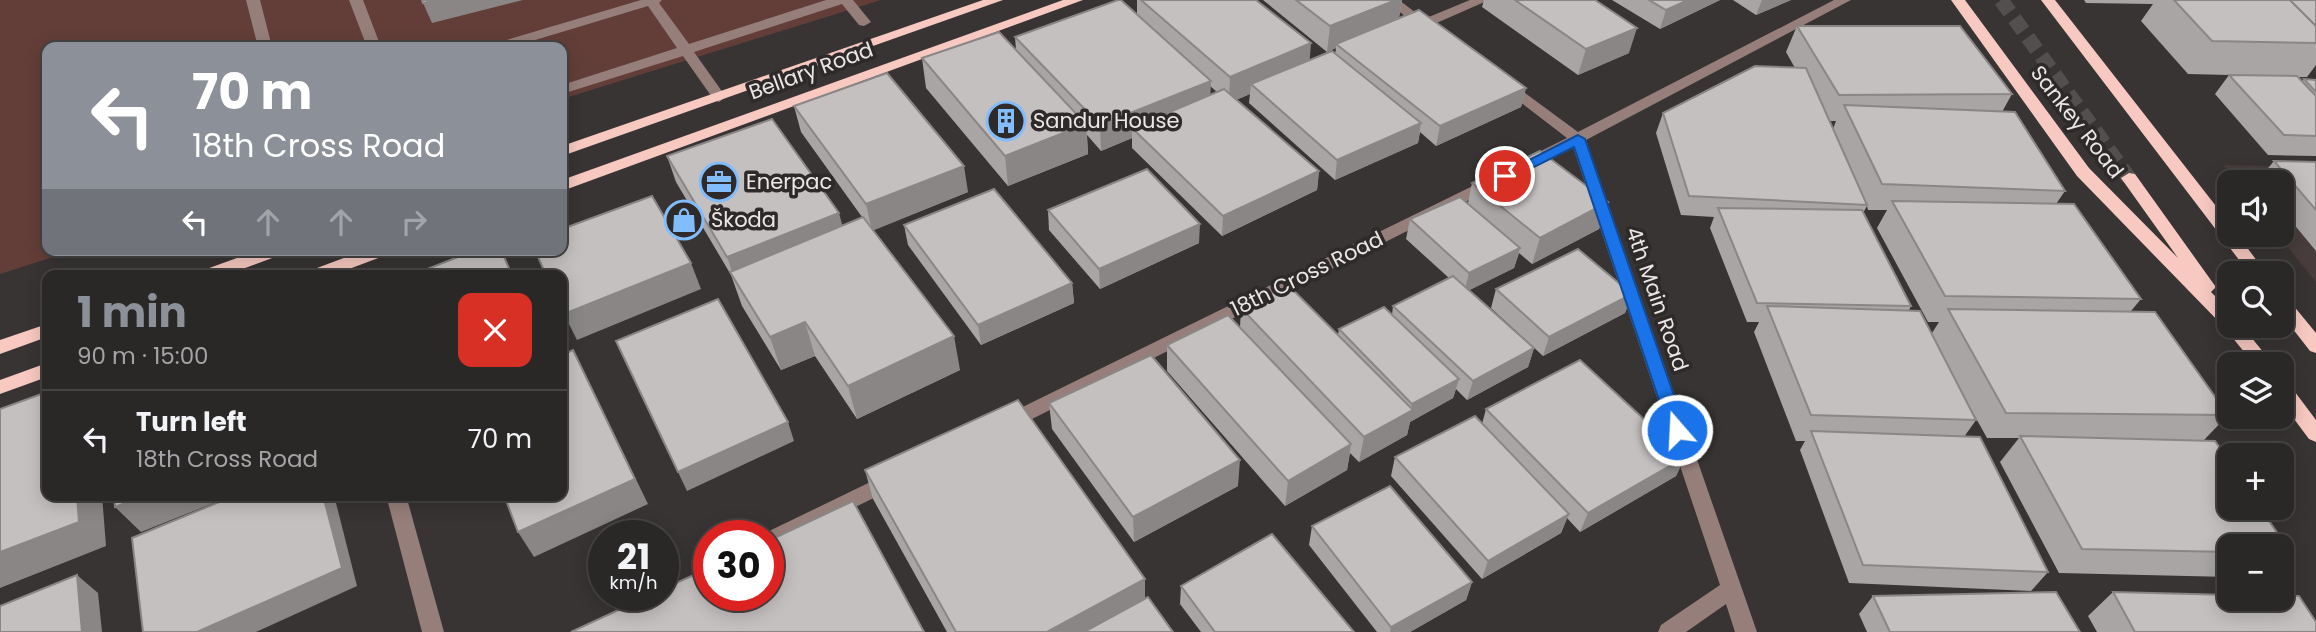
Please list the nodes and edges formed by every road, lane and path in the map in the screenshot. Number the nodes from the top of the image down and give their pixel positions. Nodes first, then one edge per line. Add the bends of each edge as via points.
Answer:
1 (253, 0) edge
2 (356, 0) edge
3 (840, 0) edge
4 (846, 0) edge
5 (996, 0) edge
6 (1076, 0) edge
7 (1390, 0) edge
8 (1482, 0) edge
9 (1844, 0) edge
10 (1958, 0) edge
11 (2048, 0) edge
12 (653, 1) edge
13 (864, 22) dead end
14 (264, 42) edge
15 (372, 42) edge
16 (515, 42) edge
17 (685, 49) junction
18 (1489, 74) edge
19 (567, 88) edge
20 (719, 97) junction
21 (1578, 139) junction
22 (567, 149) edge
23 (2129, 178) tunnel mouth
24 (567, 184) edge
25 (260, 256) edge
26 (369, 256) edge
27 (2249, 261) edge
28 (221, 270) edge
29 (337, 270) edge
30 (2217, 301) edge
31 (2217, 308) edge
32 (2294, 317) edge
33 (42, 332) edge
34 (2244, 338) edge
35 (2314, 341) edge
36 (0, 346) edge
37 (2255, 352) edge
38 (42, 372) edge
39 (0, 387) edge
40 (2294, 405) edge
41 (993, 430) edge
42 (2316, 434) edge
43 (905, 473) edge
44 (398, 501) edge
45 (784, 533) edge
46 (1731, 589) junction
47 (433, 632) edge
48 (1668, 632) edge
49 (1746, 632) edge

1 - 14 street
2 - 15 street
3 - 17 street
4 - 13 street
5 - 20 main road, Bellary Road
6 - 24 main road, Bellary Road
7 - 8 street via 1428,28
9 - 21 street, 18th Cross Road
10 - 31 main road, Sankey Road via 2082,172
11 - 27 main road
12 - 16 street
12 - 17 street
17 - 19 street
17 - 20 street
18 - 21 street
20 - 22 main road, Bellary Road
21 - 41 street, 18th Cross Road
21 - 46 street, 4th Main Road
23 - 30 main road
25 - 28 main road
26 - 29 main road
32 - 35 main road
33 - 36 main road
34 - 37 main road, Sankey Road
38 - 39 main road
40 - 42 main road
43 - 45 street
44 - 47 street
46 - 48 street
46 - 49 street, 4th Main Road

